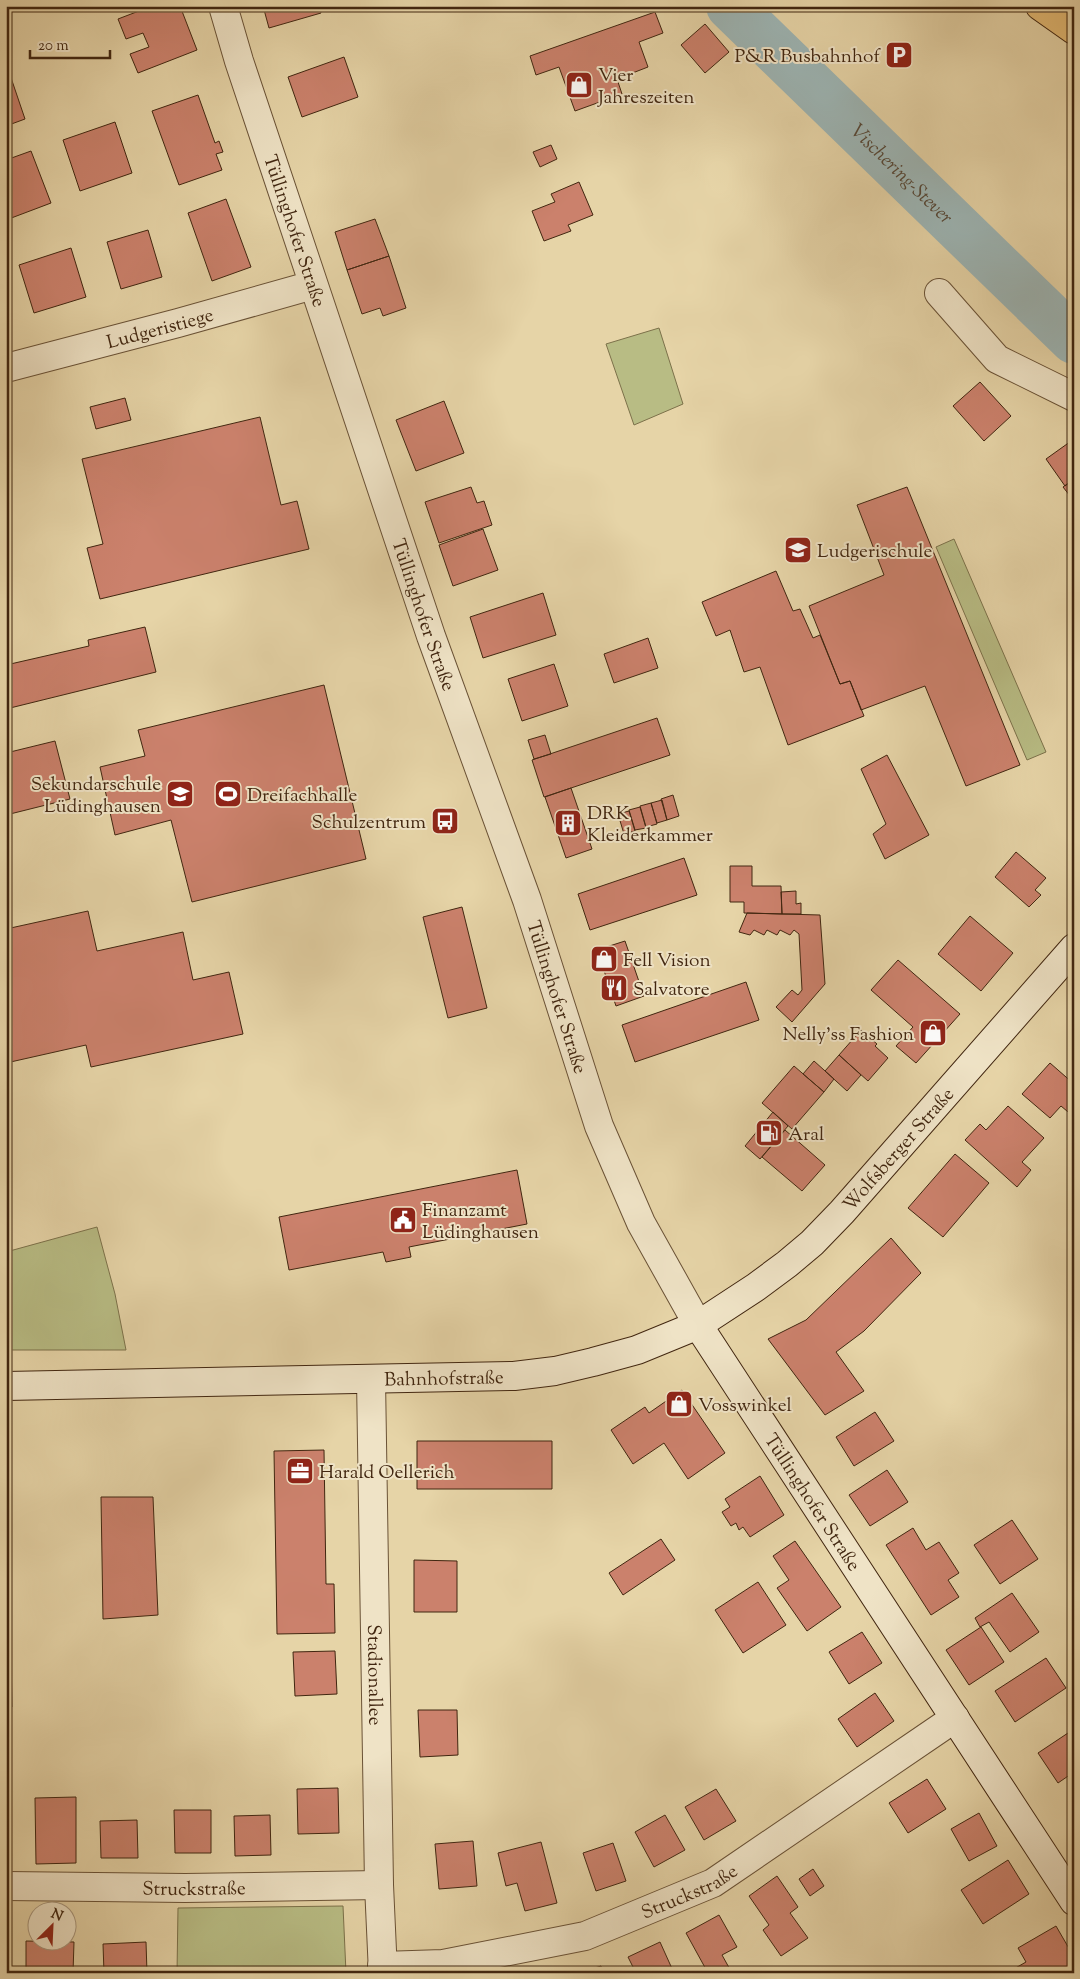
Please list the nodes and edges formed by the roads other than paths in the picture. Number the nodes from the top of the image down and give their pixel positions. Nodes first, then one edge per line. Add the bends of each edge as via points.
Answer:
1 (222, 6) edge
2 (1040, 6) edge
3 (1074, 30) edge
4 (313, 285) junction
5 (939, 293) dead end
6 (6, 368) edge
7 (1074, 397) edge
8 (1074, 948) edge
9 (698, 1325) junction
10 (371, 1379) junction
11 (6, 1386) edge
12 (955, 1718) junction
13 (380, 1885) junction
14 (6, 1886) edge
15 (1074, 1901) edge
16 (383, 1970) edge

1 - 4 street, Tüllinghofer Straße
2 - 3 main road
4 - 6 street, Ludgeristiege
4 - 9 street, Tüllinghofer Straße via 431,636 527,900 599,1126 641,1223
5 - 7 street via 997,359
8 - 9 street, Wolfsberger Straße via 812,1243 756,1287
9 - 10 street, Bahnhofstraße via 637,1350 556,1371 514,1376
9 - 12 street, Tüllinghofer Straße
10 - 11 street, Bahnhofstraße
10 - 13 street, Stadionallee
12 - 15 street, Tüllinghofer Straße
12 - 16 street, Struckstraße via 714,1883 585,1936 443,1964
13 - 14 street, Struckstraße
13 - 16 street, Stadionallee

